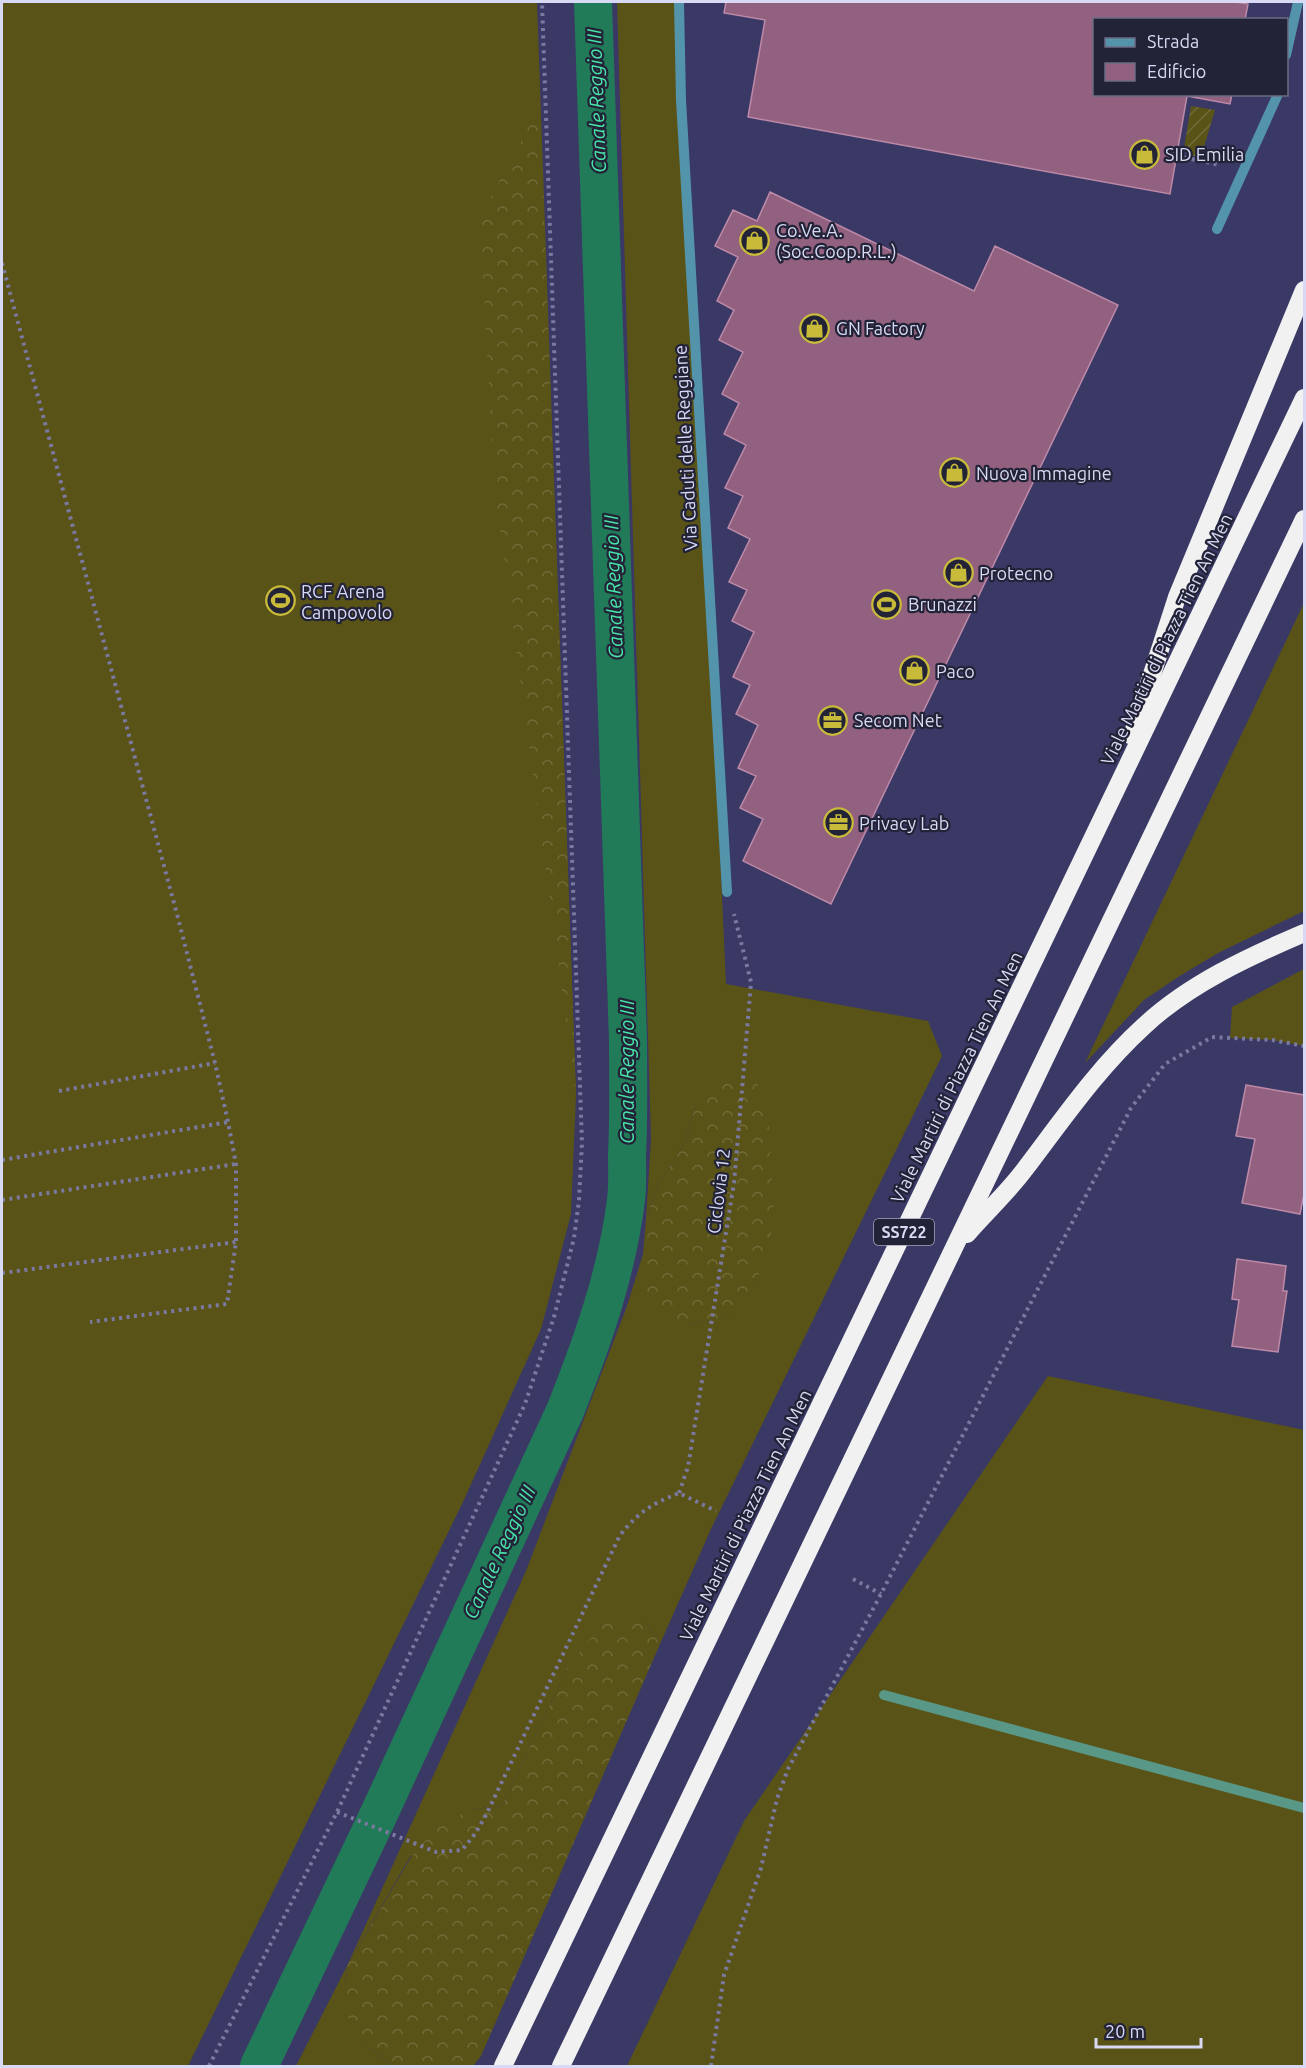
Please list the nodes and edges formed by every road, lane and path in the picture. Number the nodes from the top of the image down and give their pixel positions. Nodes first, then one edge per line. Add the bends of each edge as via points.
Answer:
1 (542, 2) edge
2 (679, 2) edge
3 (1298, 2) edge
4 (1288, 50) edge
5 (1277, 96) edge
6 (1177, 156) dead end
7 (1244, 170) junction
8 (1217, 229) dead end
9 (2, 263) edge
10 (1305, 290) edge
11 (1305, 398) edge
12 (1305, 519) edge
13 (1111, 803) junction
14 (727, 892) joint
15 (1305, 933) edge
16 (1305, 1046) edge
17 (215, 1063) junction
18 (59, 1091) dead end
19 (228, 1122) junction
20 (2, 1160) edge
21 (236, 1164) junction
22 (2, 1200) edge
23 (236, 1242) junction
24 (954, 1248) junction
25 (2, 1273) edge
26 (90, 1322) dead end
27 (679, 1493) junction
28 (716, 1511) dead end
29 (853, 1579) dead end
30 (882, 1594) junction
31 (337, 1812) junction
32 (209, 2067) edge
33 (503, 2067) edge
34 (561, 2067) edge
35 (711, 2067) edge

1 - 31 path via 582,1143 579,1200 562,1286 525,1404
2 - 14 street, Via Caduti delle Reggiane
3 - 4 street
5 - 7 street
6 - 7 path
7 - 8 street
9 - 17 path
10 - 13 highway via 1177,597
11 - 13 highway, Viale Martiri di Piazza Tien An Men / SS722
12 - 24 highway, SS722
13 - 33 highway, Viale Martiri di Piazza Tien An Men / SS722
14 - 27 path, Ciclovia 12 via 751,982 744,1078 719,1282 688,1467
15 - 24 highway, SS722 via 1200,984 1145,1024 1102,1066 1023,1172
16 - 30 path via 1212,1037 1165,1064 1131,1108
17 - 18 path
17 - 19 path
19 - 20 path
19 - 21 path
21 - 22 path
21 - 23 path
23 - 25 path
23 - 26 path via 226,1304
24 - 34 highway, SS722
27 - 28 path
27 - 31 path via 635,1516 620,1535 476,1834 462,1850 436,1852
29 - 30 path
30 - 35 path via 788,1769 777,1799 761,1868 724,1975
31 - 32 path

